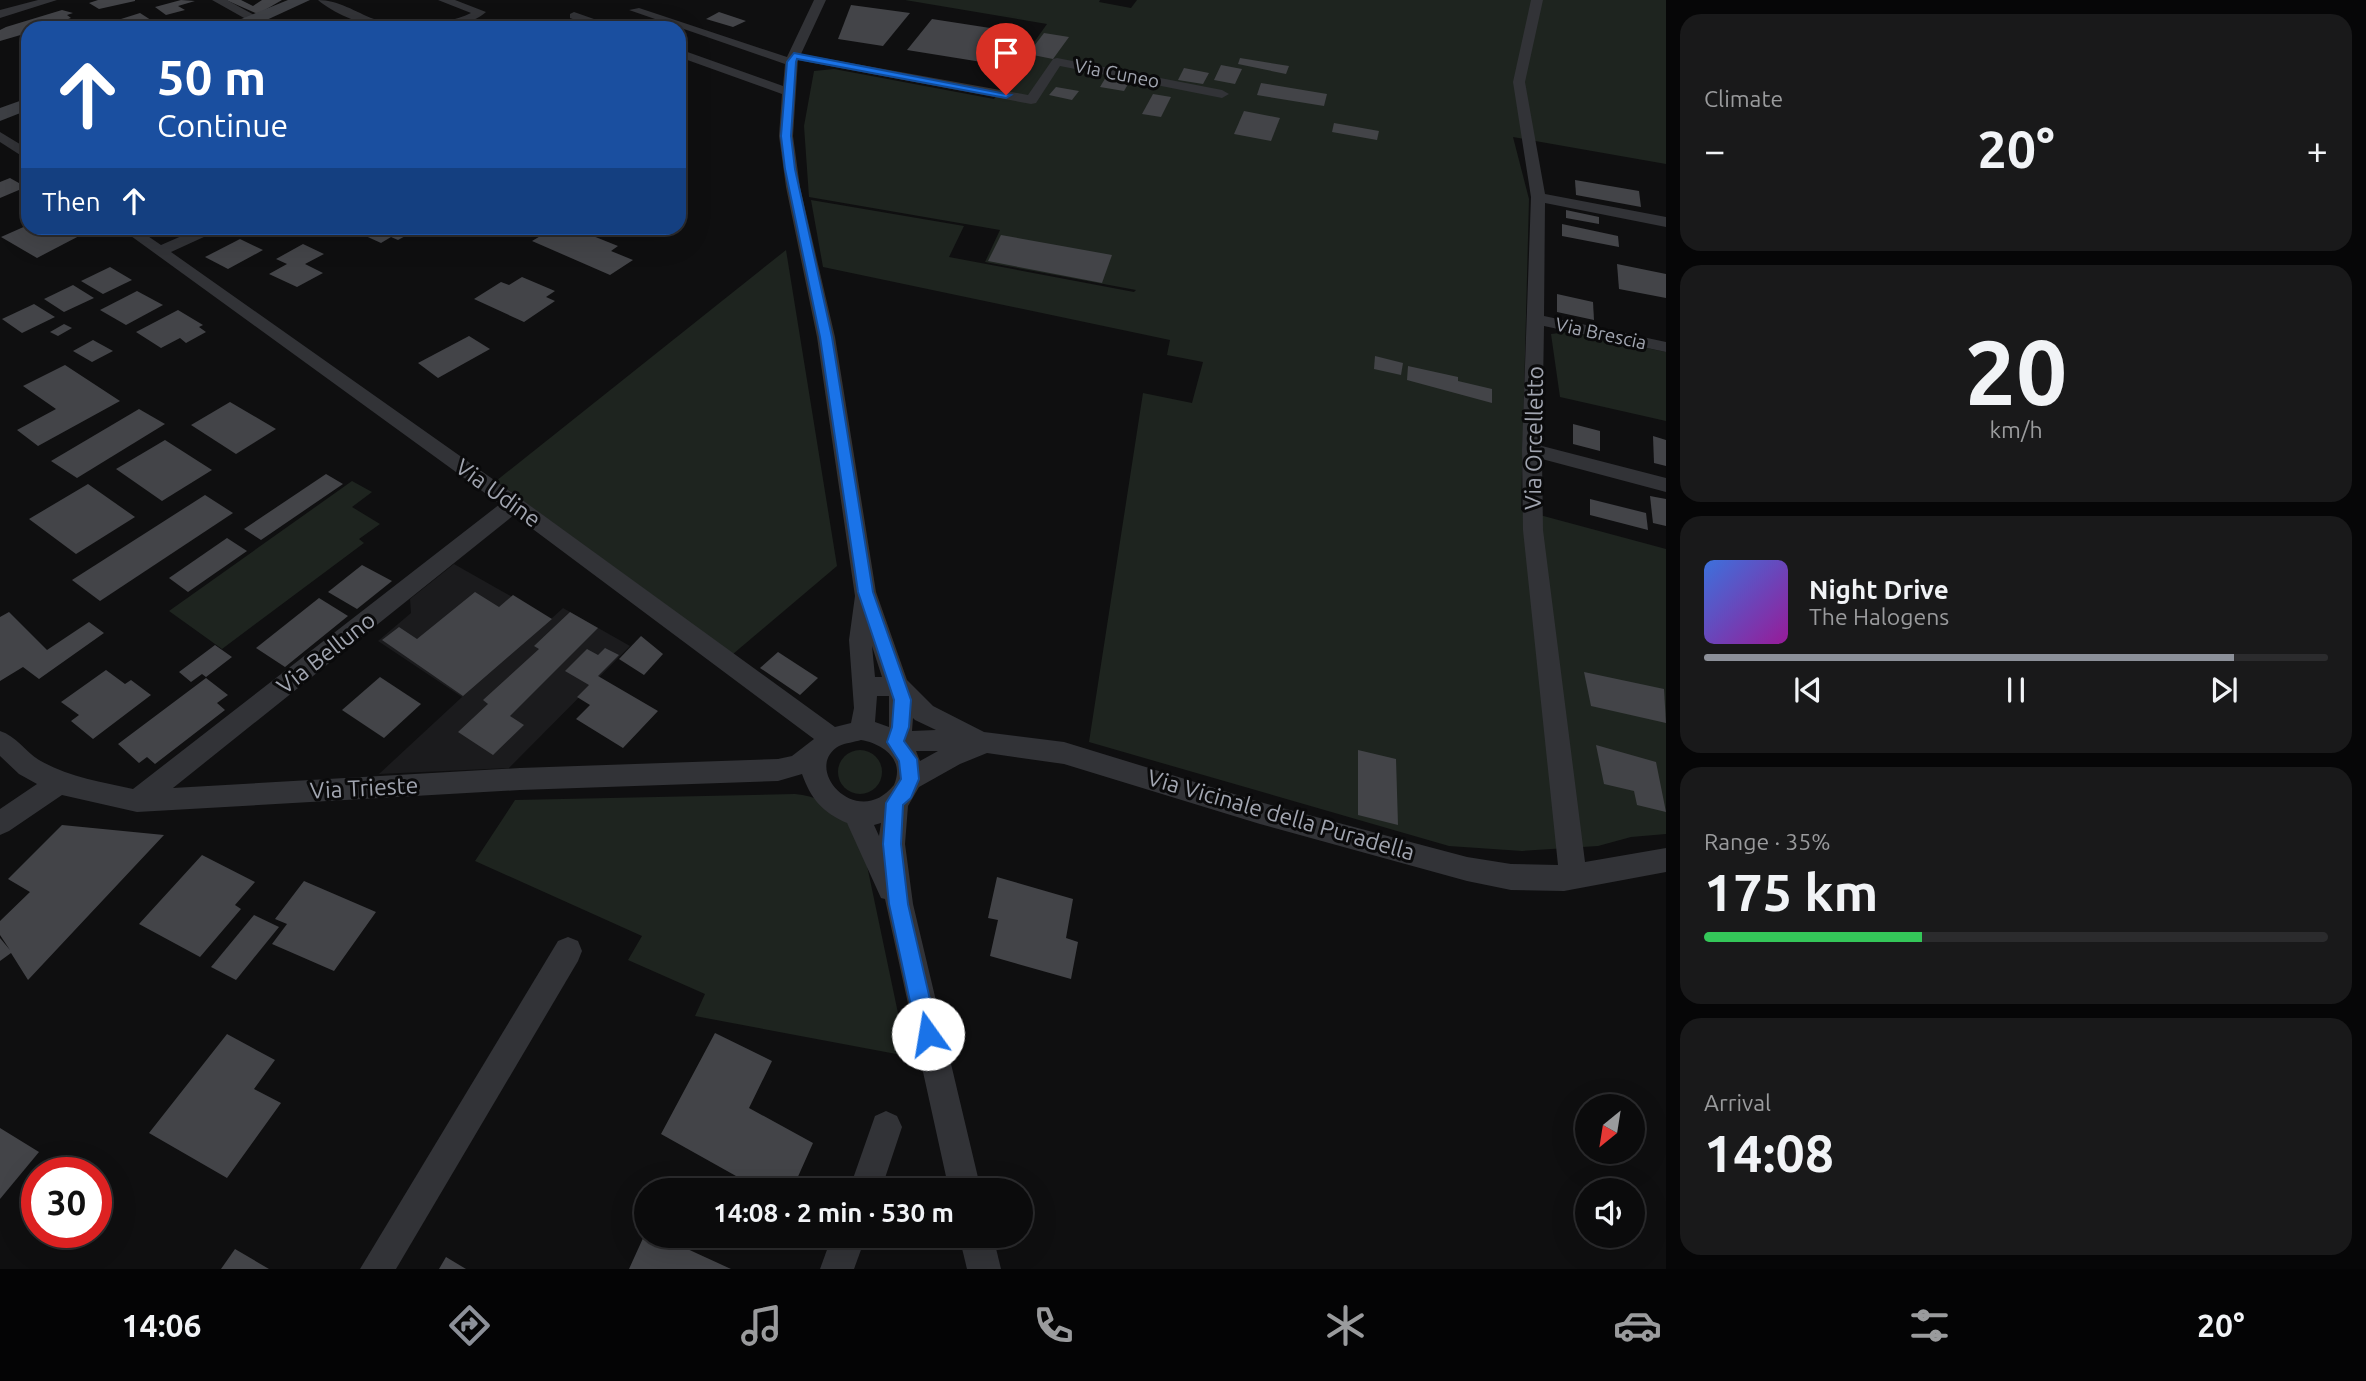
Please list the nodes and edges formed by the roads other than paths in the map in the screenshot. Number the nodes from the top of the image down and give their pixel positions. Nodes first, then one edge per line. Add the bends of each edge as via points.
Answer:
1 (51, 0) edge
2 (218, 0) edge
3 (324, 0) edge
4 (444, 0) edge
5 (1537, 0) edge
6 (814, 1) edge
7 (297, 3) edge
8 (635, 10) dead end
9 (0, 14) edge
10 (574, 16) dead end
11 (257, 20) joint
12 (374, 21) edge
13 (456, 21) edge
14 (588, 21) edge
15 (670, 21) edge
16 (686, 26) edge
17 (686, 56) edge
18 (793, 59) junction
19 (788, 92) junction
20 (1222, 93) dead end
21 (21, 106) edge
22 (2, 111) edge
23 (0, 136) edge
24 (21, 151) edge
25 (1538, 197) junction
26 (1666, 222) edge
27 (137, 235) edge
28 (196, 235) edge
29 (160, 251) junction
30 (1536, 318) junction
31 (1666, 347) edge
32 (1532, 450) junction
33 (1666, 485) edge
34 (514, 504) junction
35 (865, 592) junction
36 (865, 686) junction
37 (899, 687) junction
38 (861, 730) junction
39 (0, 741) edge
40 (895, 742) junction
41 (990, 743) junction
42 (825, 746) junction
43 (744, 770) junction
44 (910, 779) junction
45 (59, 783) junction
46 (819, 790) junction
47 (137, 801) junction
48 (895, 803) junction
49 (855, 812) junction
50 (0, 823) edge
51 (1666, 860) edge
52 (1573, 877) junction
53 (899, 904) junction
54 (568, 951) dead end
55 (886, 1127) dead end
56 (869, 1178) edge
57 (962, 1178) edge
58 (845, 1248) edge
59 (979, 1248) edge
60 (377, 1269) edge
61 (837, 1269) edge
62 (984, 1269) edge

1 - 9 street
2 - 11 street
3 - 12 street
4 - 13 street via 480,12
5 - 25 street, Via Orcelletto via 1519,82
6 - 18 street
7 - 11 main road
8 - 15 street
10 - 14 street
16 - 18 street
17 - 19 street
18 - 19 street
18 - 20 street, Via Cuneo via 1031,100 1057,62
19 - 35 street via 790,169 826,337
21 - 22 main road
23 - 24 street
25 - 26 street
25 - 30 street, Via Orcelletto
27 - 29 street, Via Udine
28 - 29 street
29 - 34 street, Via Udine
30 - 31 street, Via Brescia
30 - 32 street, Via Orcelletto
32 - 33 street
32 - 52 street, Via Orcelletto via 1535,544
34 - 42 street, Via Udine
34 - 47 street, Via Belluno
35 - 36 street via 860,640
35 - 37 street
36 - 37 street
36 - 38 street
37 - 40 street via 901,727
37 - 41 street via 923,713
38 - 40 street
38 - 42 street
39 - 45 street, Via Trieste via 28,766
40 - 41 street, Via Vicinale della Puradella
40 - 44 street via 908,759
41 - 44 street via 953,755
41 - 52 street, Via Vicinale della Puradella via 1063,753 1259,813 1482,873 1525,879
42 - 43 street, Via Trieste via 798,765
42 - 46 street via 813,765
43 - 46 street, Via Trieste
43 - 47 street, Via Trieste
44 - 48 street
45 - 47 street, Via Trieste
45 - 50 street
46 - 49 street via 841,809
48 - 49 street via 869,813
48 - 53 street via 892,844
49 - 53 street
51 - 52 street, Via Vicinale della Puradella
53 - 57 street
54 - 60 street
55 - 56 street
58 - 61 street
59 - 62 street

